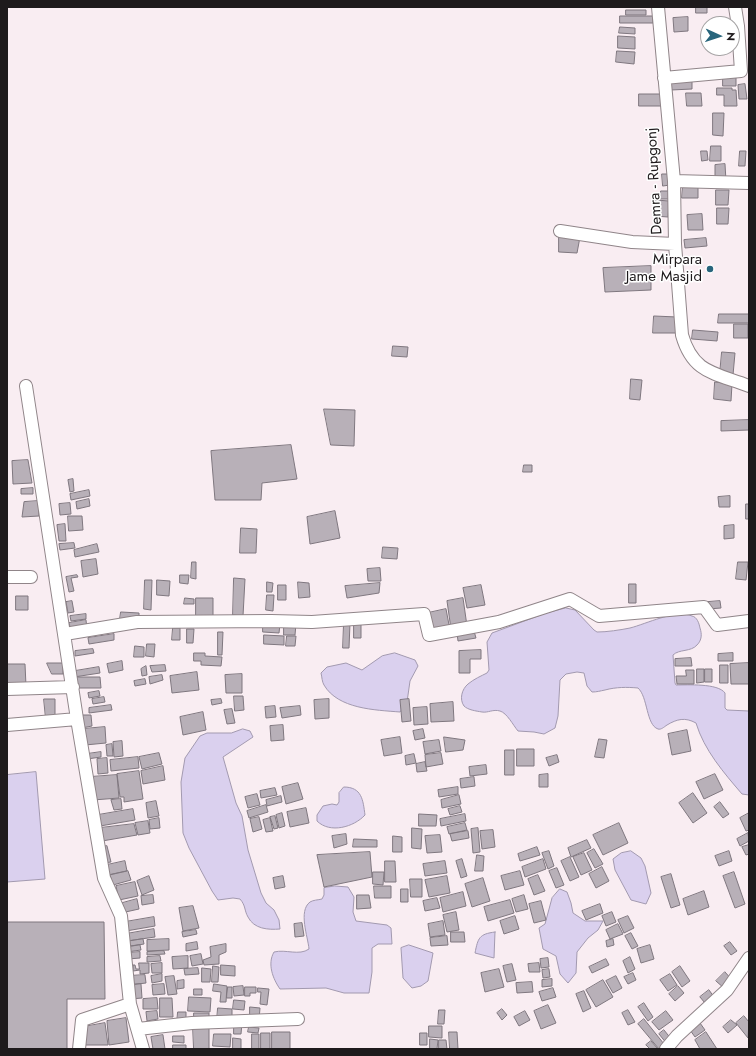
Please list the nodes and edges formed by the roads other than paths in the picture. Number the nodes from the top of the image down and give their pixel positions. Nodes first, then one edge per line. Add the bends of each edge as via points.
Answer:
1 (658, 7) edge
2 (735, 7) edge
3 (664, 78) junction
4 (674, 181) junction
5 (749, 183) edge
6 (560, 231) dead end
7 (675, 244) junction
8 (26, 386) dead end
9 (749, 386) edge
10 (7, 577) edge
11 (31, 577) dead end
12 (749, 621) edge
13 (65, 634) junction
14 (73, 687) junction
15 (7, 689) edge
16 (77, 719) junction
17 (7, 725) edge
18 (749, 958) edge
19 (130, 1004) junction
20 (298, 1019) dead end
21 (138, 1029) junction
22 (79, 1049) edge
23 (143, 1049) edge
24 (666, 1049) edge

1 - 3 street, Demra - Rupgonj
2 - 3 street via 741,72
3 - 4 street, Demra - Rupgonj
4 - 5 street
4 - 7 street, Demra - Rupgonj
6 - 7 street via 632,242
7 - 9 street, Demra - Rupgonj via 682,335 689,354 702,368
8 - 13 street
10 - 11 street
12 - 13 street via 718,625 704,607 600,616 570,599 499,622 429,636 424,614 312,622 137,622
13 - 14 street
14 - 15 street
14 - 16 street
16 - 17 street
16 - 19 street via 104,878 121,916
18 - 24 street via 727,990
19 - 21 street
19 - 22 street via 82,1020
20 - 21 street via 192,1023
21 - 23 street

